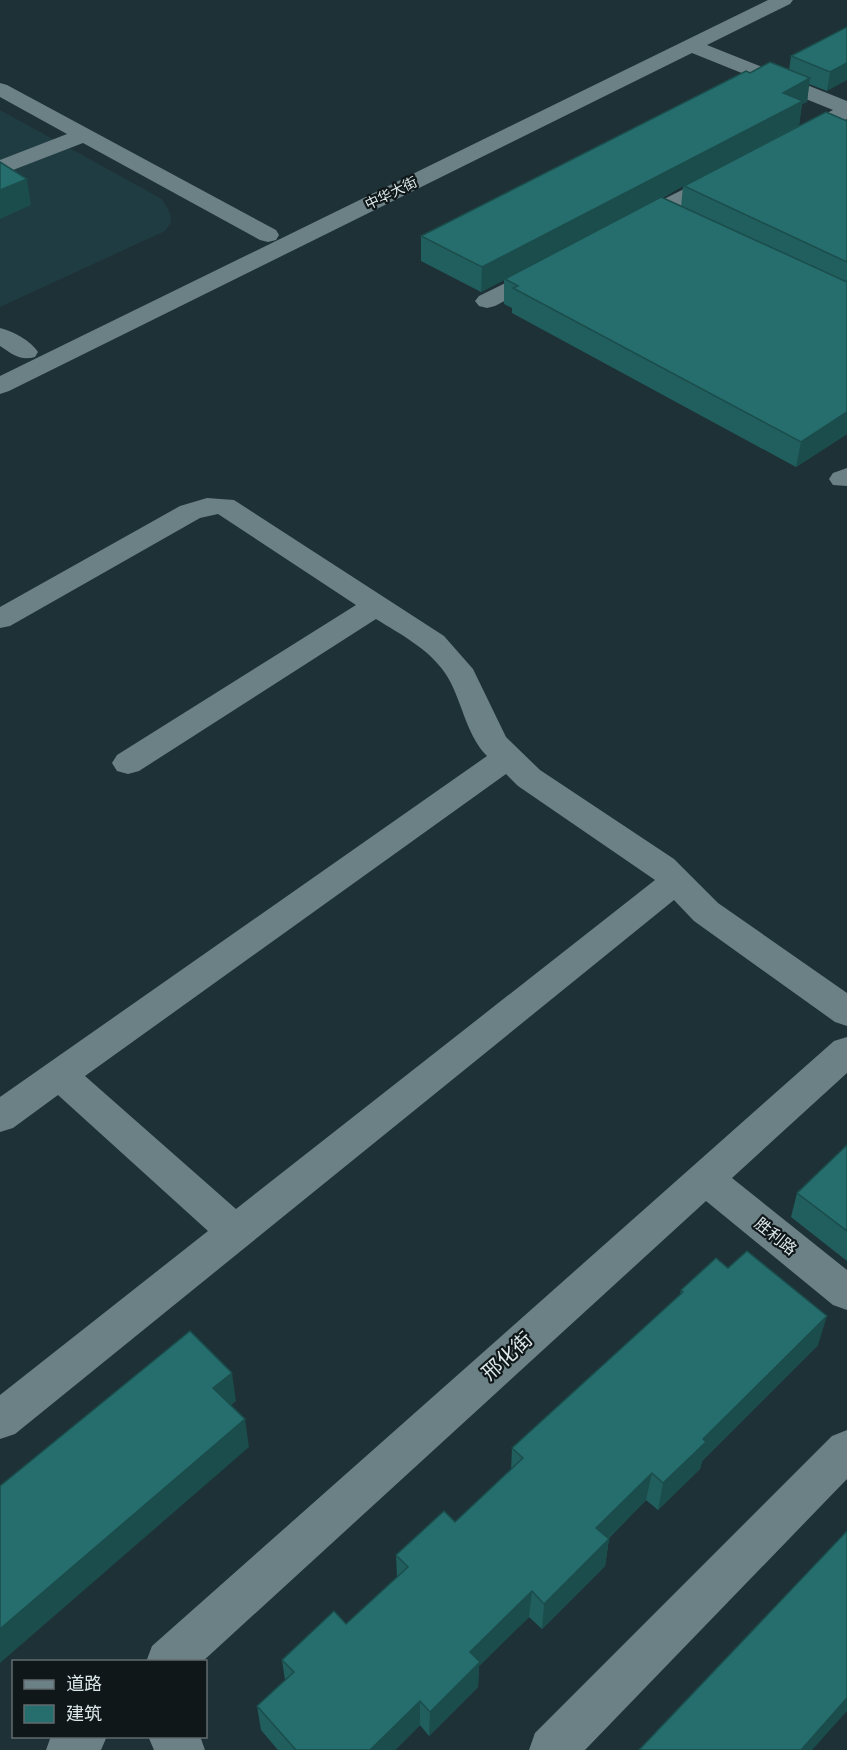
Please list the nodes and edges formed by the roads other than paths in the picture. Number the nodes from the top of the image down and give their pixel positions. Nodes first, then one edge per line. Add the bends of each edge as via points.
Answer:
1 (750, 0) edge
2 (783, 0) edge
3 (690, 45) junction
4 (0, 89) edge
5 (847, 109) edge
6 (59, 121) junction
7 (30, 132) dead end
8 (84, 135) junction
9 (774, 149) edge
10 (742, 166) edge
11 (0, 168) edge
12 (658, 210) junction
13 (679, 220) edge
14 (618, 232) edge
15 (268, 235) junction
16 (568, 258) edge
17 (487, 301) dead end
18 (0, 335) edge
19 (26, 352) junction
20 (0, 365) edge
21 (0, 386) edge
22 (376, 606) junction
23 (0, 619) edge
24 (507, 757) junction
25 (128, 763) dead end
26 (675, 882) junction
27 (847, 1012) edge
28 (847, 1051) edge
29 (60, 1074) junction
30 (0, 1117) edge
31 (705, 1179) junction
32 (235, 1232) junction
33 (847, 1293) edge
34 (0, 1420) edge
35 (847, 1450) edge
36 (170, 1660) edge
37 (83, 1738) edge
38 (172, 1738) edge
39 (69, 1750) edge
40 (182, 1750) edge
41 (552, 1750) edge

1 - 15 street, 中华大街
2 - 3 street, 中华大街
3 - 5 street
3 - 21 street, 中华大街
4 - 6 street
5 - 9 street
6 - 7 street
6 - 8 street
8 - 11 street
8 - 15 street
10 - 12 street
12 - 13 street
12 - 14 street
15 - 19 street, 中华大街
16 - 17 street
18 - 19 street
19 - 20 street, 中华大街
22 - 23 street via 224,506 207,506
22 - 24 street via 434,643 458,669 493,743
22 - 25 street
24 - 26 street via 528,778 662,867
24 - 29 street
26 - 27 street via 706,912
26 - 32 street
28 - 31 street, 邢化街
29 - 30 street
29 - 32 street
31 - 33 street, 胜利路
31 - 36 street, 邢化街
32 - 34 street
35 - 41 street
37 - 39 street
38 - 40 street

